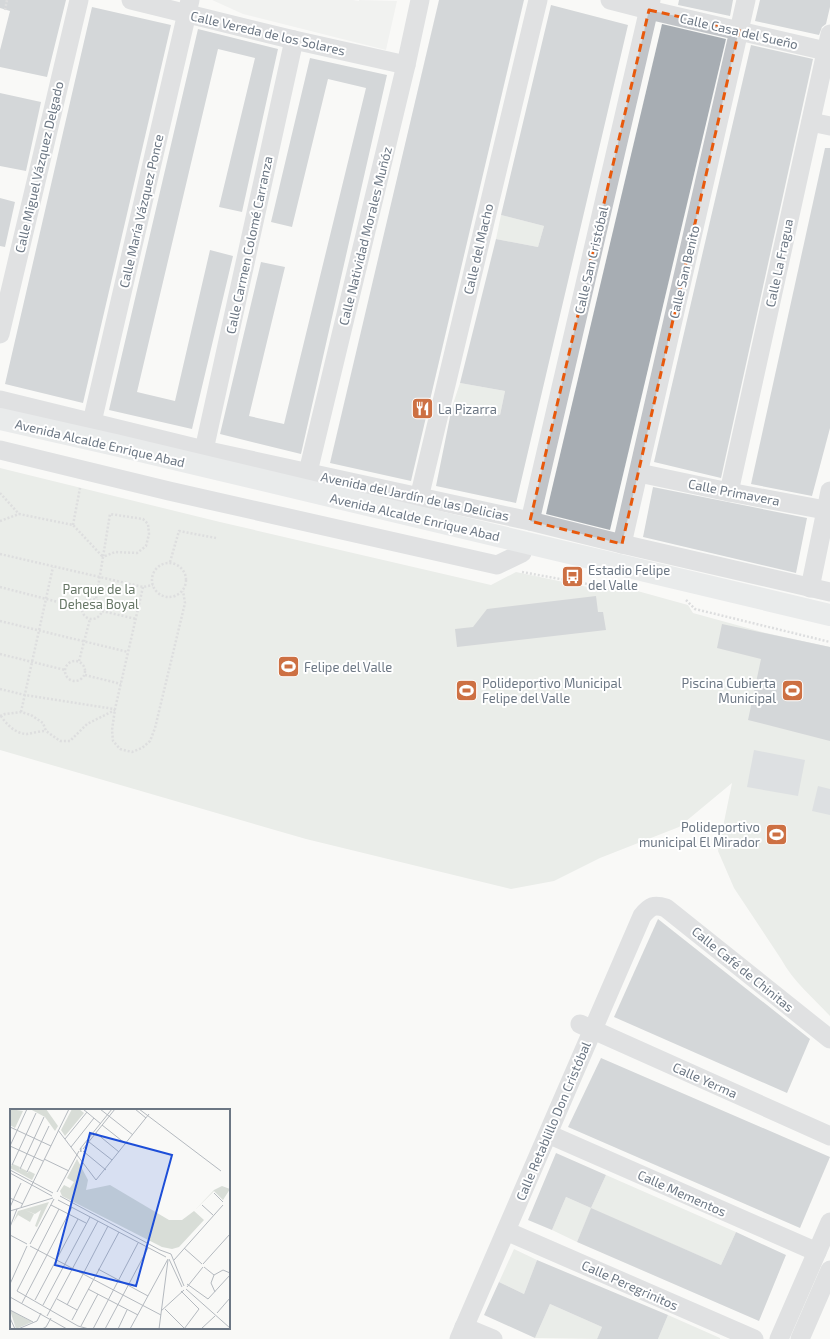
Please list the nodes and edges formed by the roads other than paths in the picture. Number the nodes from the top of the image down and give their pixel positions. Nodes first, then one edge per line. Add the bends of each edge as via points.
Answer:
1 (79, 0) edge
2 (131, 0) edge
3 (420, 0) edge
4 (538, 0) edge
5 (610, 0) edge
6 (746, 0) edge
7 (650, 5) edge
8 (189, 7) edge
9 (739, 30) junction
10 (294, 40) junction
11 (829, 45) edge
12 (406, 65) junction
13 (811, 122) junction
14 (830, 126) edge
15 (0, 334) edge
16 (0, 400) edge
17 (0, 419) edge
18 (92, 422) junction
19 (0, 430) edge
20 (0, 450) edge
21 (204, 450) junction
22 (308, 472) junction
23 (639, 473) junction
24 (830, 491) edge
25 (729, 492) junction
26 (419, 498) junction
27 (828, 511) edge
28 (530, 521) junction
29 (622, 544) junction
30 (522, 553) junction
31 (810, 588) junction
32 (830, 592) edge
33 (830, 615) edge
34 (830, 624) edge
35 (653, 906) joint
36 (586, 1027) junction
37 (830, 1039) edge
38 (548, 1134) junction
39 (830, 1136) edge
40 (830, 1222) edge
41 (506, 1231) junction
42 (817, 1252) junction
43 (830, 1270) edge
44 (462, 1333) edge
45 (493, 1339) edge
46 (754, 1339) edge
47 (779, 1339) edge
48 (800, 1339) edge

1 - 15 street, Calle Miguel Vázquez Delgado
2 - 8 street, Calle Vereda de los Solares
3 - 12 street, Calle Natividad Morales Muñóz
4 - 26 street, Calle del Macho
5 - 7 street, Calle Casa del Sueño
6 - 9 street, Calle San Benito
7 - 9 street, Calle Casa del Sueño
7 - 28 street, Calle San Cristóbal
8 - 10 street, Calle Vereda de los Solares
8 - 18 street, Calle María Vázquez Ponce
9 - 11 street, Calle Casa del Sueño
9 - 23 street, Calle San Benito
10 - 12 street, Calle Vereda de los Solares
10 - 21 street, Calle Carmen Colomé Carranza
11 - 13 street, Calle La Fragua
12 - 22 street, Calle Natividad Morales Muñóz
13 - 14 street
13 - 25 street, Calle La Fragua
16 - 18 street, Avenida del Jardín de las Delicias
17 - 33 main road, Avenida Alcalde Enrique Abad
18 - 21 street, Avenida del Jardín de las Delicias
19 - 30 main road, Avenida Alcalde Enrique Abad via 285,495 435,534
20 - 30 street, Avenida Alcalde Enrique Abad via 497,565
21 - 22 street, Avenida del Jardín de las Delicias
22 - 26 street, Avenida del Jardín de las Delicias
23 - 25 street, Calle Primavera
23 - 29 street, Calle San Benito
24 - 27 street
25 - 27 street, Calle Primavera
26 - 28 street, Avenida del Jardín de las Delicias
27 - 31 street
28 - 29 street, Avenida del Jardín de las Delicias
29 - 31 street, Avenida del Jardín de las Delicias
30 - 34 main road, Avenida Alcalde Enrique Abad
31 - 32 street, Avenida del Jardín de las Delicias
35 - 36 street, Calle Retablillo Don Cristóbal via 642,916
35 - 37 street, Calle Café de Chinitas via 666,908
36 - 38 street, Calle Retablillo Don Cristóbal
36 - 39 street, Calle Yerma
38 - 41 street, Calle Retablillo Don Cristóbal
38 - 42 street, Calle Mementos
40 - 42 street
41 - 44 street, Calle Retablillo Don Cristóbal
41 - 46 street, Calle Peregrinitos
42 - 47 street
43 - 48 street
44 - 45 street

